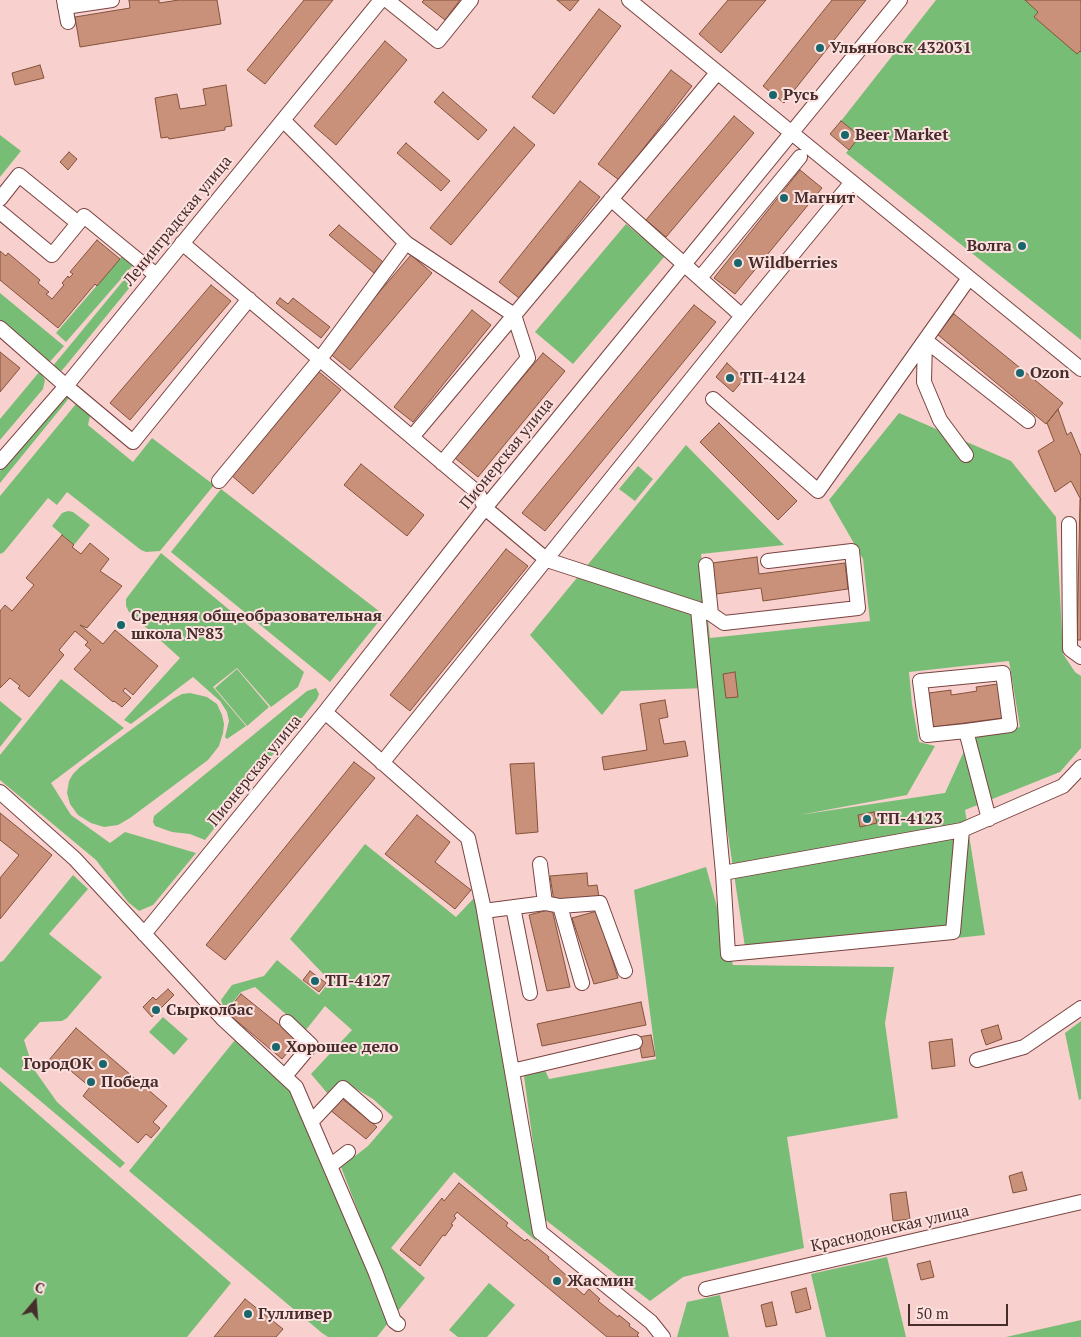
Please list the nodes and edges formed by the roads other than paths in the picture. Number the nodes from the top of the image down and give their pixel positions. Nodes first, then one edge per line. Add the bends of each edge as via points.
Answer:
1 (112, 0) edge
2 (382, 0) edge
3 (388, 0) edge
4 (471, 0) edge
5 (628, 0) edge
6 (900, 0) edge
7 (65, 4) edge
8 (68, 22) dead end
9 (717, 73) junction
10 (283, 120) junction
11 (792, 133) junction
12 (800, 157) dead end
13 (852, 182) junction
14 (0, 199) edge
15 (611, 199) junction
16 (0, 212) edge
17 (78, 223) junction
18 (182, 243) junction
19 (406, 243) junction
20 (684, 264) junction
21 (156, 275) junction
22 (700, 278) junction
23 (969, 278) junction
24 (249, 299) junction
25 (514, 315) junction
26 (742, 316) junction
27 (0, 328) edge
28 (925, 340) junction
29 (320, 359) junction
30 (1081, 369) edge
31 (66, 386) junction
32 (713, 398) dead end
33 (1028, 420) dead end
34 (412, 437) junction
35 (966, 455) dead end
36 (0, 462) edge
37 (442, 463) junction
38 (219, 482) dead end
39 (484, 508) junction
40 (1069, 524) dead end
41 (547, 560) junction
42 (768, 561) dead end
43 (706, 565) dead end
44 (698, 609) junction
45 (711, 614) junction
46 (1081, 657) edge
47 (325, 712) junction
48 (966, 731) junction
49 (382, 763) junction
50 (1081, 767) edge
51 (0, 792) edge
52 (988, 819) junction
53 (962, 830) junction
54 (540, 864) dead end
55 (722, 873) junction
56 (546, 902) junction
57 (560, 906) junction
58 (513, 907) junction
59 (484, 911) junction
60 (144, 934) junction
61 (624, 971) dead end
62 (582, 983) dead end
63 (530, 993) dead end
64 (1081, 1008) edge
65 (287, 1022) dead end
66 (635, 1042) dead end
67 (977, 1060) dead end
68 (512, 1071) junction
69 (285, 1076) junction
70 (375, 1116) dead end
71 (311, 1122) junction
72 (348, 1152) dead end
73 (330, 1166) junction
74 (1081, 1202) edge
75 (706, 1289) dead end
76 (398, 1324) dead end
77 (663, 1337) edge

1 - 7 street
2 - 10 street, Ленинградская улица
3 - 4 street via 438,41
5 - 9 street
6 - 11 street, Пионерская улица
7 - 8 street
9 - 11 street
9 - 15 street
10 - 18 street, Ленинградская улица
10 - 19 street
11 - 13 street
11 - 20 street, Пионерская улица
12 - 22 street
13 - 23 street
13 - 26 street
14 - 17 street via 19,175
15 - 20 street
15 - 25 street
16 - 17 street via 52,255
17 - 21 street via 84,216
18 - 21 street, Ленинградская улица
18 - 24 street
19 - 25 street
19 - 29 street
20 - 22 street
20 - 39 street, Пионерская улица
21 - 31 street, Ленинградская улица
22 - 26 street
23 - 28 street
23 - 30 street
24 - 29 street
24 - 31 street via 134,442
25 - 34 street
25 - 37 street via 528,358
26 - 41 street
27 - 31 street
28 - 32 street via 818,492
28 - 33 street
28 - 35 street via 924,382 940,420
29 - 34 street
29 - 38 street
31 - 36 street, Ленинградская улица
34 - 37 street
37 - 39 street via 478,493
39 - 41 street
39 - 47 street, Пионерская улица
40 - 46 street via 1070,649
41 - 44 street
41 - 49 street
42 - 45 street via 852,551 858,608 724,623
43 - 45 street
44 - 45 street
44 - 55 street
47 - 49 street
47 - 60 street, Пионерская улица
48 - 48 street via 927,735 920,681 1003,672 1010,725
48 - 52 street
49 - 59 street via 468,838
50 - 52 street via 1064,790
51 - 60 street via 75,859
52 - 53 street
53 - 55 street
53 - 55 street via 953,932 728,954
54 - 56 street
56 - 57 street
56 - 58 street
57 - 61 street via 600,903
57 - 62 street
58 - 59 street
58 - 63 street
59 - 68 street
60 - 69 street via 224,1020
64 - 67 street via 1024,1047
65 - 69 street via 311,1045
66 - 68 street
68 - 77 street via 540,1232 651,1322
69 - 71 street via 296,1087
70 - 71 street via 343,1088
71 - 73 street
72 - 73 street
73 - 76 street
74 - 75 street, Краснодонская улица

